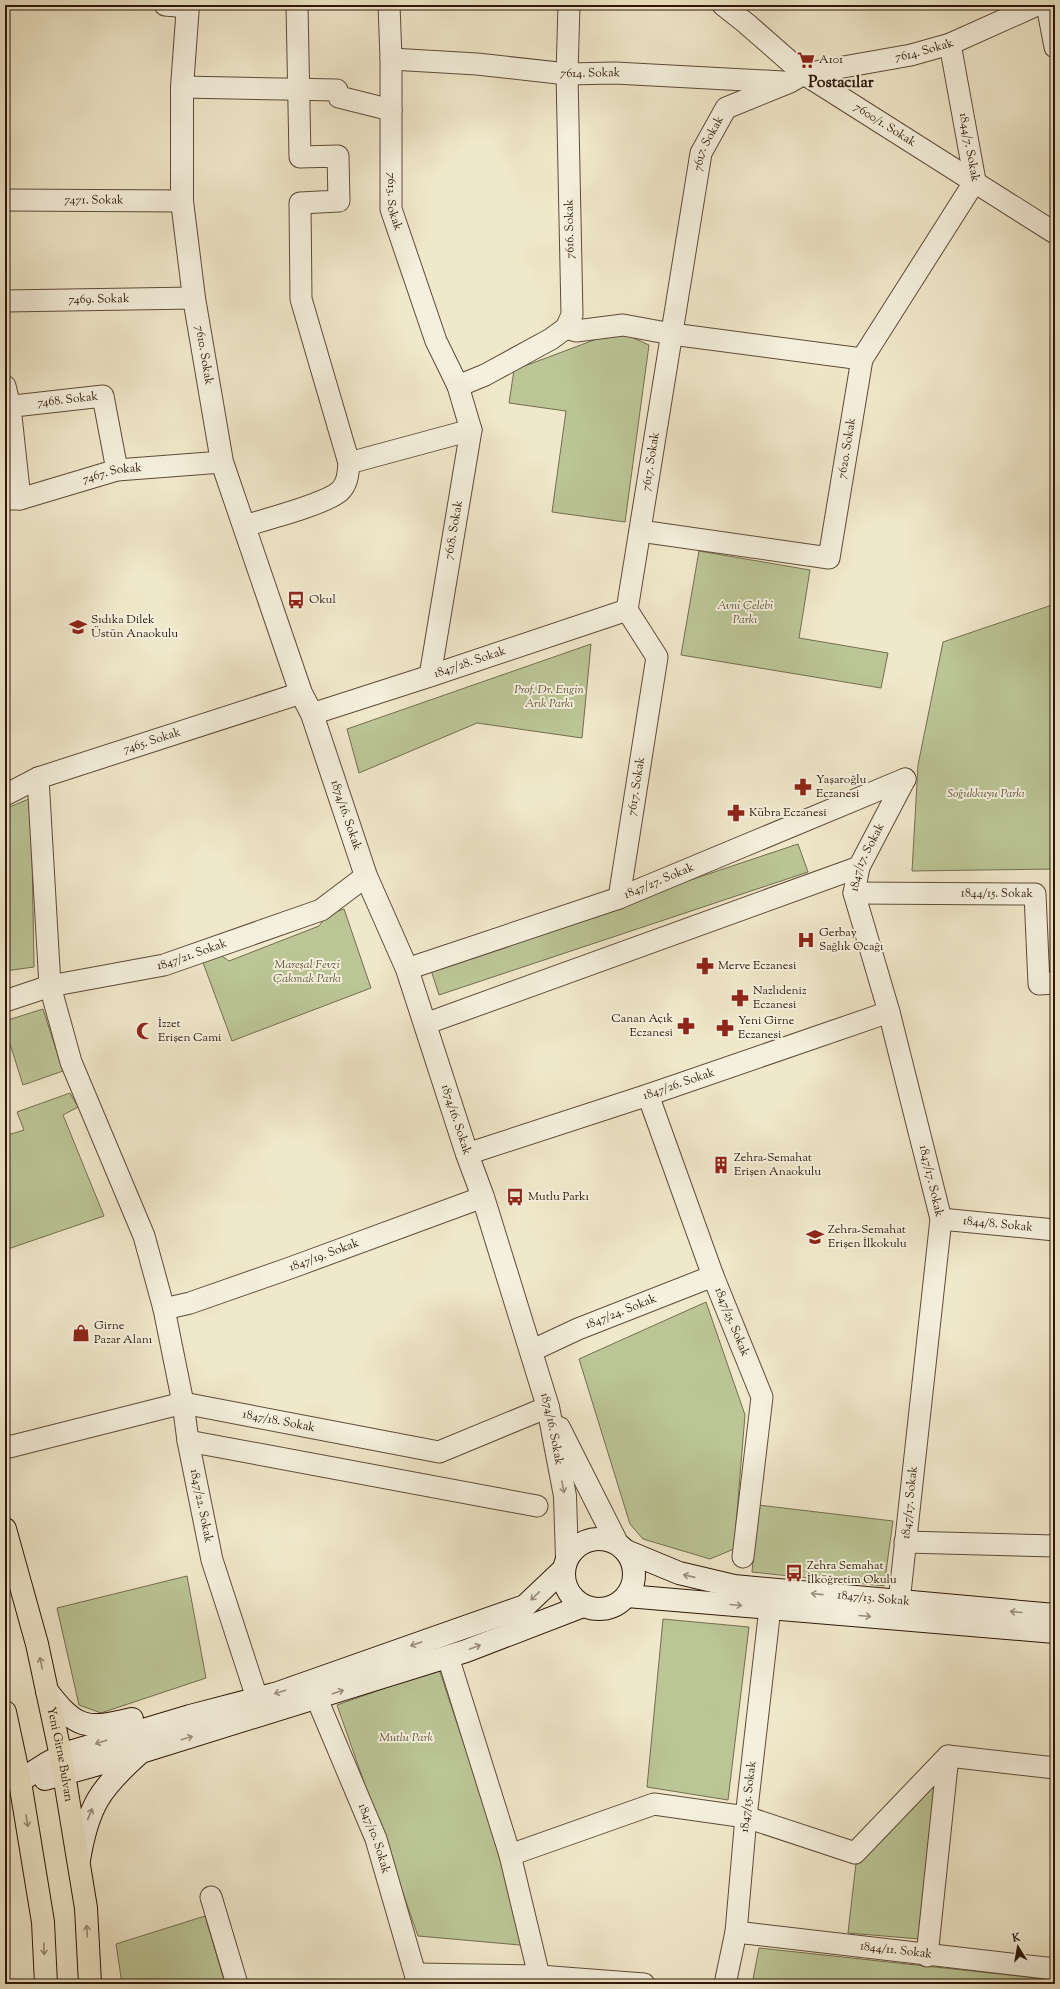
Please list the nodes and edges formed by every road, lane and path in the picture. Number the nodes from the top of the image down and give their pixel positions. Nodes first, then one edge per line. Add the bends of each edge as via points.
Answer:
1 (165, 5) edge
2 (297, 5) edge
3 (389, 5) edge
4 (569, 5) edge
5 (723, 5) edge
6 (1037, 5) edge
7 (1047, 5) edge
8 (188, 6) edge
9 (950, 44) junction
10 (1055, 47) edge
11 (391, 59) junction
12 (567, 74) junction
13 (797, 78) junction
14 (182, 87) junction
15 (299, 90) junction
16 (391, 110) junction
17 (976, 181) junction
18 (5, 200) edge
19 (182, 201) junction
20 (1055, 233) edge
21 (194, 298) junction
22 (5, 301) edge
23 (566, 328) junction
24 (672, 334) junction
25 (862, 359) junction
26 (5, 386) edge
27 (458, 386) junction
28 (7, 407) edge
29 (471, 430) junction
30 (222, 462) junction
31 (349, 463) junction
32 (117, 470) junction
33 (12, 499) edge
34 (244, 526) junction
35 (640, 531) junction
36 (627, 610) junction
37 (430, 676) junction
38 (301, 694) junction
39 (312, 714) junction
40 (38, 778) junction
41 (906, 779) joint
42 (5, 795) edge
43 (859, 867) junction
44 (366, 876) junction
45 (854, 893) junction
46 (619, 898) junction
47 (407, 969) junction
48 (1055, 983) edge
49 (50, 986) junction
50 (5, 1001) edge
51 (889, 1012) junction
52 (425, 1024) junction
53 (648, 1094) junction
54 (467, 1154) junction
55 (483, 1197) junction
56 (941, 1219) junction
57 (1055, 1230) edge
58 (713, 1276) junction
59 (164, 1309) junction
60 (531, 1351) junction
61 (183, 1403) junction
62 (548, 1407) junction
63 (188, 1440) junction
64 (5, 1448) edge
65 (537, 1506) dead end
66 (5, 1529) edge
67 (905, 1542) junction
68 (1055, 1546) edge
69 (621, 1547) junction
70 (743, 1556) dead end
71 (565, 1564) junction
72 (627, 1596) junction
73 (898, 1602) junction
74 (583, 1606) junction
75 (770, 1608) junction
76 (1055, 1615) edge
77 (1055, 1632) edge
78 (448, 1657) junction
79 (48, 1692) junction
80 (257, 1698) junction
81 (317, 1699) junction
82 (5, 1712) edge
83 (190, 1716) junction
84 (141, 1752) junction
85 (948, 1756) junction
86 (62, 1765) junction
87 (1055, 1768) edge
88 (20, 1782) junction
89 (746, 1817) junction
90 (510, 1854) junction
91 (78, 1866) junction
92 (211, 1897) dead end
93 (736, 1932) junction
94 (927, 1956) junction
95 (1055, 1969) edge
96 (539, 1976) junction
97 (417, 1979) edge
98 (46, 1984) edge
99 (90, 1984) edge
100 (237, 1984) edge
101 (644, 1984) edge
102 (725, 1984) edge

1 - 8 street
2 - 15 street
3 - 11 street, 7613. Sokak
4 - 12 street, 7616. Sokak
5 - 13 street, 7600/1. Sokak via 747,24
6 - 9 street, 7614. Sokak
7 - 10 street
8 - 14 main road, 7610. Sokak
9 - 13 street, 7614. Sokak via 911,55
9 - 17 street, 1844/7. Sokak
11 - 12 street, 7614. Sokak via 477,64
11 - 16 street, 7613. Sokak
12 - 13 street, 7614. Sokak
12 - 23 street, 7616. Sokak via 572,315
13 - 17 street, 7600/1. Sokak
13 - 24 street, 7617. Sokak via 726,108 701,153
14 - 15 street
14 - 19 main road, 7610. Sokak
15 - 16 street via 337,90 339,97
15 - 31 street via 300,157 338,156 339,200 300,203 301,299
16 - 27 street, 7613. Sokak via 392,209 436,342
17 - 20 street, 1844/7. Sokak
17 - 25 street, 7620. Sokak
18 - 19 street, 7471. Sokak
19 - 21 main road, 7610. Sokak
21 - 22 street, 7469. Sokak
21 - 30 main road, 7610. Sokak
23 - 24 street via 576,331 623,325
23 - 27 street via 485,375
24 - 25 street
24 - 35 street, 7617. Sokak
25 - 35 street, 7620. Sokak via 829,558
26 - 28 street
27 - 29 street, 7618. Sokak
28 - 32 street, 7468. Sokak via 103,396
28 - 33 street
29 - 31 street
29 - 37 street, 7618. Sokak
30 - 32 street, 7467. Sokak
30 - 34 main road, 7610. Sokak
31 - 34 street via 347,481 340,492 317,503
32 - 33 street, 7467. Sokak
34 - 38 main road, 7610. Sokak
35 - 36 street, 7617. Sokak
36 - 37 street, 1847/28. Sokak
36 - 46 street, 7617. Sokak via 657,657
37 - 39 street, 1847/28. Sokak
38 - 39 main road, 1874/16. Sokak
38 - 40 street, 7465. Sokak
39 - 44 main road, 1874/16. Sokak
40 - 42 street, 7465. Sokak
40 - 49 street, 1847/22. Sokak
41 - 43 street, 1847/17. Sokak
41 - 46 street, 1847/27. Sokak
43 - 45 street, 1847/17. Sokak
43 - 52 street
44 - 47 main road, 1874/16. Sokak
44 - 49 street, 1847/21. Sokak via 321,910 172,963
45 - 48 street, 1844/15. Sokak via 1035,894 1039,984
45 - 51 street, 1847/17. Sokak
46 - 47 street, 1847/27. Sokak
47 - 52 main road, 1874/16. Sokak
49 - 50 street, 1847/21. Sokak
49 - 59 street, 1847/22. Sokak via 71,1062 144,1236
51 - 53 street, 1847/26. Sokak
51 - 56 street, 1847/17. Sokak
52 - 54 main road, 1874/16. Sokak
53 - 54 street, 1847/26. Sokak
53 - 58 street, 1847/25. Sokak
54 - 55 main road, 1874/16. Sokak
55 - 59 street, 1847/19. Sokak via 290,1268 190,1303
55 - 60 main road, 1874/16. Sokak
56 - 57 street, 1844/8. Sokak
56 - 67 street, 1847/17. Sokak
58 - 60 street, 1847/24. Sokak via 578,1329
58 - 70 street, 1847/25. Sokak via 762,1397
59 - 61 street, 1847/22. Sokak
60 - 62 main road, 1874/16. Sokak
61 - 62 street, 1847/18. Sokak via 439,1452
61 - 63 street, 1847/22. Sokak
61 - 64 street, 1847/18. Sokak
62 - 69 main road
62 -> 71 main road, 1874/16. Sokak via 565,1496
63 - 65 street
63 - 80 street, 1847/22. Sokak via 212,1560
79 -> 66 main road, Yeni Girne Bulvarı
67 - 68 street
67 - 73 street, 1847/17. Sokak
69 - 71 main road via 605,1539 582,1542 574,1549
69 - 72 main road via 632,1561 635,1573 633,1585
73 -> 69 main road, 1847/13. Sokak via 734,1586 679,1573
71 - 74 main road via 564,1580 567,1591
71 -> 80 main road via 525,1606 278,1693
72 - 74 main road via 607,1609 595,1610
72 -> 75 main road, 1847/13. Sokak
76 -> 73 main road, 1847/13. Sokak
78 -> 74 main road
75 -> 77 main road, 1847/13. Sokak
75 - 89 street, 1847/15. Sokak
81 -> 78 main road
78 - 90 street
79 - 83 main road via 66,1714 85,1725 104,1726 167,1711
79 - 86 main road, Yeni Girne Bulvarı
80 - 83 main road
84 -> 81 main road
81 - 97 street, 1847/10. Sokak via 376,1839
82 - 88 main road
83 -> 86 main road
84 - 86 main road
91 -> 84 main road via 82,1837 89,1815 102,1790
85 - 87 street
85 - 89 street via 855,1853
85 - 94 street
86 - 88 main road via 45,1780
86 - 91 main road, Yeni Girne Bulvarı
88 -> 98 main road via 43,1922
89 - 90 street via 654,1804
89 - 93 street, 1847/15. Sokak
90 - 96 street
99 -> 91 main road, Yeni Girne Bulvarı via 86,1908
92 - 100 street
93 - 94 street, 1844/11. Sokak
93 - 102 street, 1847/15. Sokak
94 - 95 street, 1844/11. Sokak
96 - 97 street
96 - 101 street

